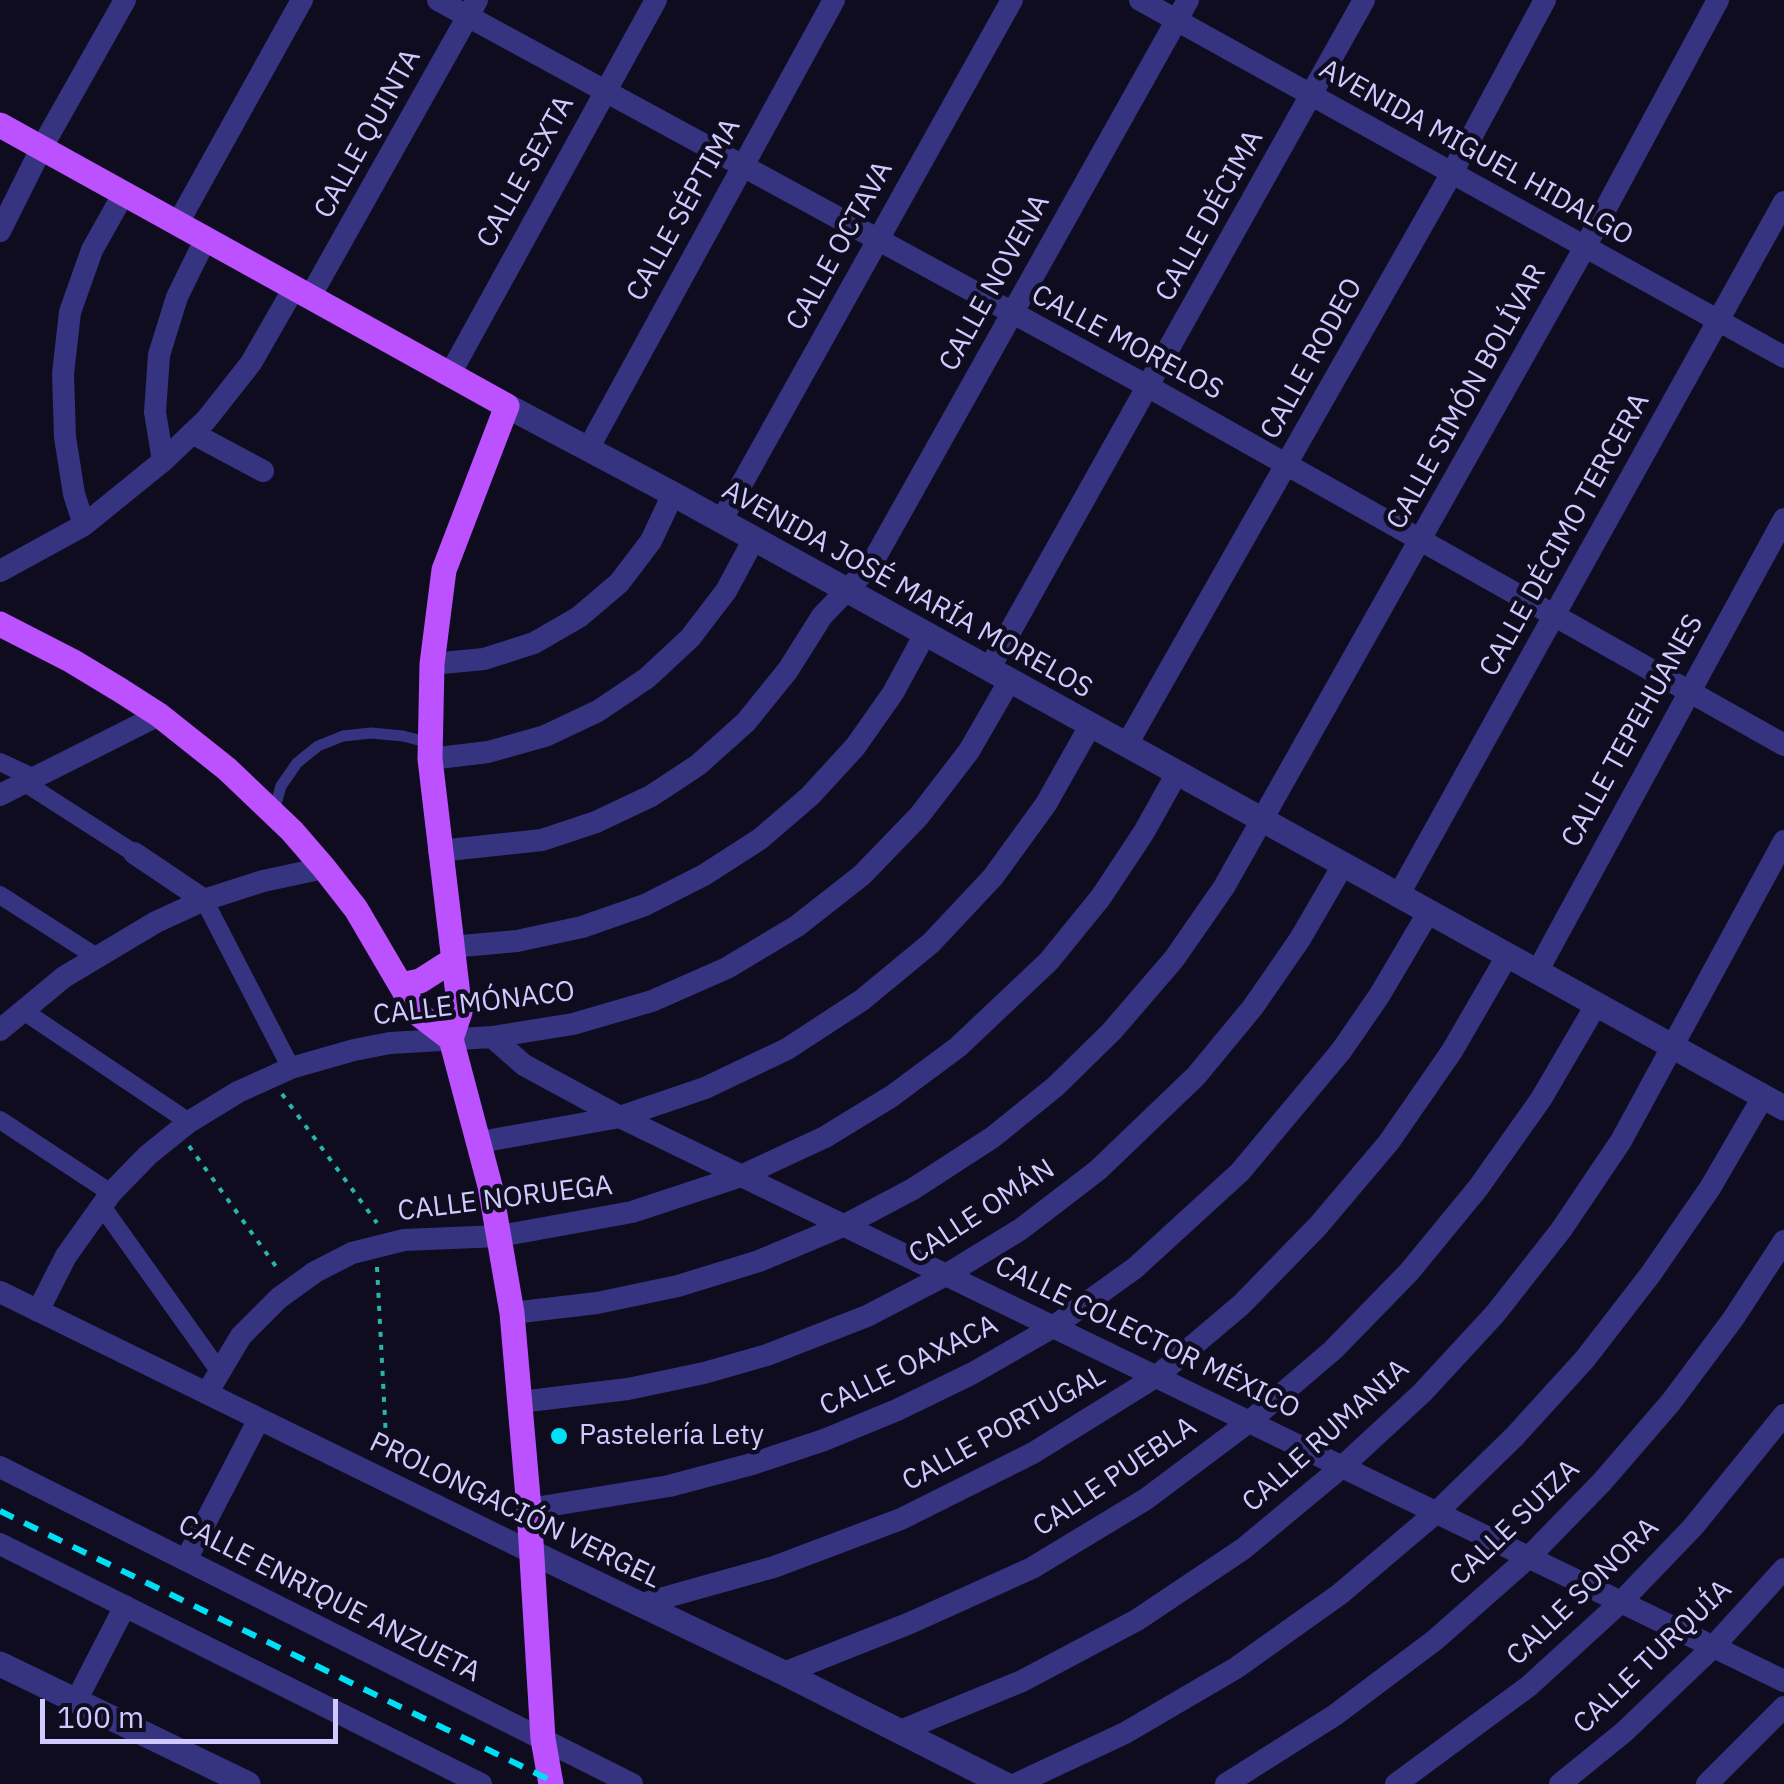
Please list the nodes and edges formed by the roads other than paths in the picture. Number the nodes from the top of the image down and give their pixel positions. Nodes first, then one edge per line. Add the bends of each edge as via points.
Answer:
1 (125, 0) edge
2 (302, 0) edge
3 (438, 0) edge
4 (656, 0) edge
5 (834, 0) edge
6 (1012, 0) edge
7 (1140, 0) edge
8 (1364, 0) edge
9 (1545, 0) edge
10 (1718, 0) edge
11 (473, 9) edge
12 (1182, 10) edge
13 (604, 93) junction
14 (1311, 95) junction
15 (0, 125) edge
16 (42, 147) junction
17 (741, 167) junction
18 (1452, 171) junction
19 (124, 193) junction
20 (1784, 202) edge
21 (178, 223) junction
22 (0, 232) edge
23 (206, 238) junction
24 (877, 240) junction
25 (1584, 247) junction
26 (302, 293) junction
27 (1012, 315) junction
28 (1719, 320) junction
29 (1784, 357) edge
30 (450, 374) junction
31 (1150, 387) junction
32 (507, 406) junction
33 (192, 433) junction
34 (588, 448) junction
35 (163, 461) junction
36 (1287, 465) junction
37 (262, 471) dead end
38 (674, 494) junction
39 (1784, 519) edge
40 (720, 521) junction
41 (84, 525) junction
42 (1422, 538) junction
43 (754, 540) junction
44 (2, 565) edge
45 (847, 591) junction
46 (1556, 615) junction
47 (0, 624) edge
48 (925, 634) junction
49 (432, 664) junction
50 (1000, 674) junction
51 (1688, 691) junction
52 (160, 715) junction
53 (1090, 726) junction
54 (1784, 744) edge
55 (1126, 746) junction
56 (430, 751) junction
57 (0, 762) edge
58 (1176, 773) junction
59 (27, 779) junction
60 (0, 795) edge
61 (274, 813) junction
62 (1262, 820) junction
63 (1784, 841) edge
64 (439, 851) junction
65 (134, 853) joint
66 (1343, 866) junction
67 (324, 868) junction
68 (0, 896) edge
69 (1398, 896) junction
70 (204, 900) junction
71 (1428, 912) junction
72 (452, 954) junction
73 (95, 956) junction
74 (1507, 956) junction
75 (1536, 972) junction
76 (401, 984) junction
77 (1596, 1004) junction
78 (22, 1010) junction
79 (1, 1027) edge
80 (492, 1038) junction
81 (451, 1039) junction
82 (1674, 1048) junction
83 (280, 1073) junction
84 (1774, 1102) edge
85 (620, 1117) junction
86 (0, 1120) edge
87 (184, 1126) junction
88 (480, 1142) junction
89 (741, 1176) junction
90 (106, 1199) junction
91 (845, 1225) junction
92 (500, 1236) junction
93 (1784, 1241) edge
94 (946, 1275) junction
95 (0, 1292) edge
96 (38, 1311) junction
97 (512, 1313) junction
98 (1053, 1327) junction
99 (220, 1372) junction
100 (1158, 1376) junction
101 (207, 1394) junction
102 (520, 1402) junction
103 (1784, 1414) edge
104 (259, 1419) junction
105 (1250, 1421) junction
106 (1343, 1466) junction
107 (0, 1467) edge
108 (529, 1509) junction
109 (1438, 1511) junction
110 (0, 1544) edge
111 (532, 1552) junction
112 (1529, 1557) junction
113 (186, 1560) junction
114 (1784, 1569) edge
115 (1621, 1602) junction
116 (638, 1605) junction
117 (125, 1606) junction
118 (1713, 1647) junction
119 (0, 1664) edge
120 (784, 1673) junction
121 (1784, 1681) edge
122 (76, 1701) junction
123 (1784, 1707) edge
124 (898, 1732) junction
125 (543, 1739) junction
126 (545, 1783) edge
127 (248, 1784) edge
128 (481, 1784) edge
129 (632, 1784) edge
130 (1004, 1784) edge
131 (1016, 1784) edge
132 (1226, 1784) edge
133 (1396, 1784) edge
134 (1560, 1784) edge
135 (1707, 1784) edge

1 - 16 street
2 - 21 street
3 - 11 street, CALLE MORELOS
4 - 13 street, CALLE SEXTA
5 - 17 street, CALLE SÉPTIMA
6 - 24 street, CALLE OCTAVA
7 - 12 street, AVENIDA MIGUEL HIDALGO
8 - 14 street, CALLE DÉCIMA
9 - 18 street, CALLE RODEO
10 - 25 street, CALLE SIMÓN BOLÍVAR
11 - 13 street, CALLE MORELOS
11 - 26 street, CALLE QUINTA
12 - 14 street, AVENIDA MIGUEL HIDALGO
12 - 27 street, CALLE NOVENA
13 - 17 street, CALLE MORELOS
13 - 30 street, CALLE SEXTA
14 - 18 street, AVENIDA MIGUEL HIDALGO
14 - 31 street, CALLE DÉCIMA
15 - 16 main road, AVENIDA JOSÉ MARÍA MORELOS
16 - 19 main road, AVENIDA JOSÉ MARÍA MORELOS
16 - 22 street
17 - 24 street, CALLE MORELOS
17 - 34 street, CALLE SÉPTIMA
18 - 25 street, AVENIDA MIGUEL HIDALGO
18 - 36 street, CALLE RODEO
19 - 21 main road, AVENIDA JOSÉ MARÍA MORELOS
19 - 41 street via 92,250 70,312 62,374 65,437
20 - 28 street, CALLE DÉCIMO TERCERA
21 - 23 main road, AVENIDA JOSÉ MARÍA MORELOS
23 - 26 main road, AVENIDA JOSÉ MARÍA MORELOS
23 - 35 street via 159,355 155,412
24 - 27 street, CALLE MORELOS
24 - 40 street, CALLE OCTAVA
25 - 28 street, AVENIDA MIGUEL HIDALGO
25 - 42 street, CALLE SIMÓN BOLÍVAR
26 - 30 main road, AVENIDA JOSÉ MARÍA MORELOS
26 - 33 street, CALLE QUINTA
27 - 31 street, CALLE MORELOS
27 - 45 street, CALLE NOVENA via 871,564
28 - 29 street, AVENIDA MIGUEL HIDALGO
28 - 46 street, CALLE DÉCIMO TERCERA
30 - 32 main road, AVENIDA JOSÉ MARÍA MORELOS
31 - 36 street, CALLE MORELOS
31 - 50 street, CALLE DÉCIMA
32 - 34 street, AVENIDA JOSÉ MARÍA MORELOS
32 - 49 main road via 444,570
33 - 35 street, CALLE QUINTA
33 - 37 street
34 - 38 street, AVENIDA JOSÉ MARÍA MORELOS
35 - 41 street, CALLE QUINTA
36 - 42 street, CALLE MORELOS
36 - 55 street, CALLE RODEO
38 - 40 street, AVENIDA JOSÉ MARÍA MORELOS
38 - 49 street via 651,542 619,583 579,617 534,643 484,659
39 - 51 street, CALLE TEPEHUANES
40 - 43 street, AVENIDA JOSÉ MARÍA MORELOS
41 - 44 street, CALLE QUINTA
42 - 46 street, CALLE MORELOS
42 - 62 street, CALLE SIMÓN BOLÍVAR
43 - 45 street, AVENIDA JOSÉ MARÍA MORELOS
43 - 56 street via 690,638 598,711 488,752
45 - 48 street, AVENIDA JOSÉ MARÍA MORELOS
45 - 64 street, CALLE NOVENA via 746,722 652,796 542,840
46 - 51 street, CALLE MORELOS
46 - 69 street, CALLE DÉCIMO TERCERA
47 - 52 main road
48 - 50 street, AVENIDA JOSÉ MARÍA MORELOS
48 - 72 street via 855,747 760,839 704,876 629,910 582,927
49 - 56 main road
50 - 53 street, AVENIDA JOSÉ MARÍA MORELOS
50 - 80 street, CALLE MÓNACO via 969,751 919,816 862,875 797,926 652,1001
51 - 54 street, CALLE MORELOS
51 - 75 street, CALLE TEPEHUANES
52 - 59 street
52 - 61 main road
53 - 55 street, AVENIDA JOSÉ MARÍA MORELOS
53 - 85 street via 1046,804 993,877 918,954 786,1049 705,1088
55 - 58 street, AVENIDA JOSÉ MARÍA MORELOS
56 - 61 lane via 403,736 371,734 318,746 296,763
56 - 64 main road
57 - 59 street
58 - 62 street, AVENIDA JOSÉ MARÍA MORELOS
58 - 89 street, CALLE NORUEGA via 1101,897 1002,1008 892,1096
59 - 60 street
59 - 65 street
61 - 67 main road
62 - 66 street, AVENIDA JOSÉ MARÍA MORELOS
62 - 91 street, CALLE SIMÓN BOLÍVAR via 1174,958 1112,1032 993,1137
63 - 82 street, CALLE RUMANIA
64 - 72 main road
65 - 70 street
66 - 69 street, AVENIDA JOSÉ MARÍA MORELOS
66 - 94 street, CALLE OMÁN via 1253,1007 1162,1111 1098,1170
67 - 70 street
67 - 76 main road
68 - 73 street
69 - 71 street, AVENIDA JOSÉ MARÍA MORELOS
70 - 73 street
70 - 83 street
71 - 74 street, AVENIDA JOSÉ MARÍA MORELOS
71 - 98 street, CALLE OAXACA via 1341,1051 1240,1172 1135,1268
72 - 76 main road via 420,981
72 - 81 main road via 460,1012
73 - 78 street
74 - 75 street, AVENIDA JOSÉ MARÍA MORELOS
74 - 100 street, CALLE PORTUGAL via 1452,1051 1377,1156 1241,1305
75 - 77 street, AVENIDA JOSÉ MARÍA MORELOS
76 - 81 main road via 416,1013
77 - 82 street, AVENIDA JOSÉ MARÍA MORELOS
77 - 105 street, CALLE PUEBLA via 1530,1114 1409,1272
78 - 79 street
78 - 87 street
80 - 81 street, CALLE MÓNACO
80 - 85 street, CALLE COLECTOR MÉXICO via 524,1065
81 - 83 street, CALLE MÓNACO via 354,1050
81 - 88 main road
82 - 84 street, AVENIDA JOSÉ MARÍA MORELOS
82 - 106 street, CALLE RUMANIA via 1621,1141 1539,1258 1422,1393
83 - 87 street, CALLE MÓNACO
84 - 109 street via 1596,1345
85 - 88 street
85 - 89 street, CALLE COLECTOR MÉXICO
86 - 90 street
87 - 90 street, CALLE MÓNACO
88 - 92 main road
89 - 91 street, CALLE COLECTOR MÉXICO
89 - 92 street, CALLE NORUEGA via 632,1212
90 - 96 street, CALLE MÓNACO
90 - 99 street
91 - 94 street, CALLE COLECTOR MÉXICO
91 - 97 street, CALLE SIMÓN BOLÍVAR via 759,1262 678,1286
92 - 97 main road
92 - 99 street, CALLE NORUEGA via 352,1253 292,1288 242,1336
93 - 112 street, CALLE SUIZA via 1671,1402
94 - 98 street, CALLE COLECTOR MÉXICO
94 - 102 street, CALLE OMÁN via 867,1316 767,1355 628,1390
95 - 96 street, PROLONGACIÓN VERGEL
96 - 101 street, PROLONGACIÓN VERGEL
97 - 102 main road
98 - 100 street, CALLE COLECTOR MÉXICO
98 - 108 street, CALLE OAXACA via 973,1373 824,1440 668,1486
99 - 101 street, CALLE NORUEGA
100 - 105 street, CALLE COLECTOR MÉXICO
100 - 116 street, CALLE PORTUGAL via 1034,1453 901,1518 774,1568
101 - 104 street, PROLONGACIÓN VERGEL
102 - 108 main road
103 - 115 street, CALLE SONORA via 1693,1528
104 - 111 street, PROLONGACIÓN VERGEL
104 - 113 street
105 - 106 street, CALLE COLECTOR MÉXICO
105 - 120 street, CALLE PUEBLA via 1146,1499 1032,1568
106 - 109 street, CALLE COLECTOR MÉXICO
106 - 124 street, CALLE RUMANIA via 1243,1549 1137,1620 1022,1681
107 - 113 street, CALLE ENRIQUE ANZUETA
108 - 111 main road
109 - 112 street, CALLE COLECTOR MÉXICO
109 - 131 street via 1340,1594 1236,1668 1125,1733
110 - 117 street
111 - 116 street, PROLONGACIÓN VERGEL
111 - 125 main road
112 - 115 street, CALLE COLECTOR MÉXICO
112 - 132 street, CALLE SUIZA via 1335,1715
113 - 125 street, CALLE ENRIQUE ANZUETA
114 - 118 street, CALLE TURQUÍA
115 - 118 street, CALLE COLECTOR MÉXICO
115 - 133 street, CALLE SONORA via 1529,1686
116 - 120 street, PROLONGACIÓN VERGEL
117 - 122 street
117 - 128 street
118 - 121 street, CALLE COLECTOR MÉXICO
118 - 134 street, CALLE TURQUÍA
119 - 122 street
120 - 124 street, PROLONGACIÓN VERGEL
122 - 127 street
123 - 135 street
124 - 130 street, PROLONGACIÓN VERGEL
125 - 126 main road
125 - 129 street, CALLE ENRIQUE ANZUETA

